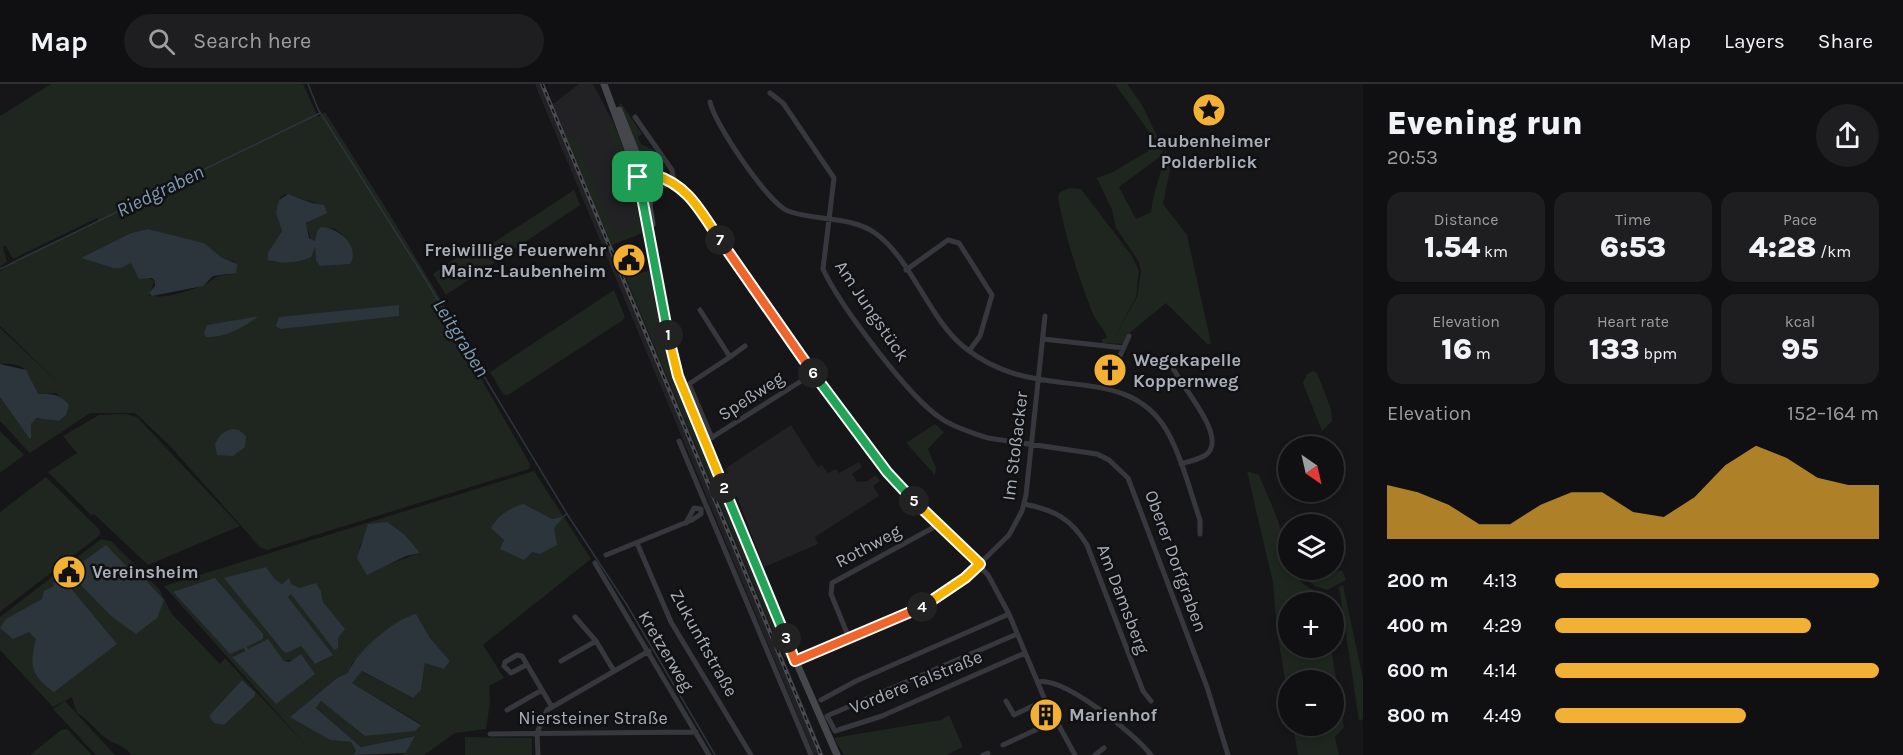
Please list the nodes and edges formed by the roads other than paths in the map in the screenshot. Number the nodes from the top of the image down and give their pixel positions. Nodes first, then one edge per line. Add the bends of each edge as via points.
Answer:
1 (604, 84) edge
2 (770, 93) dead end
3 (710, 102) dead end
4 (635, 117) dead end
5 (652, 173) junction
6 (638, 177) junction
7 (674, 182) junction
8 (655, 190) junction
9 (641, 192) junction
10 (828, 220) junction
11 (654, 254) junction
12 (906, 270) junction
13 (700, 310) dead end
14 (1045, 316) dead end
15 (1129, 336) dead end
16 (1043, 339) junction
17 (745, 346) dead end
18 (1124, 348) junction
19 (969, 351) junction
20 (730, 357) junction
21 (1170, 361) dead end
22 (814, 374) junction
23 (1111, 376) dead end
24 (1039, 380) junction
25 (712, 438) junction
26 (679, 441) dead end
27 (704, 441) junction
28 (1032, 446) junction
29 (1181, 464) junction
30 (1024, 504) junction
31 (705, 511) junction
32 (938, 525) junction
33 (1200, 534) dead end
34 (637, 543) junction
35 (606, 555) dead end
36 (595, 563) dead end
37 (980, 564) junction
38 (1009, 614) junction
39 (575, 616) dead end
40 (1017, 634) junction
41 (849, 638) junction
42 (596, 641) junction
43 (649, 651) junction
44 (1025, 653) junction
45 (561, 661) dead end
46 (795, 661) junction
47 (526, 664) dead end
48 (614, 671) junction
49 (1038, 682) junction
50 (542, 690) junction
51 (821, 700) dead end
52 (1045, 700) junction
53 (1006, 701) dead end
54 (1150, 701) dead end
55 (552, 707) junction
56 (507, 710) dead end
57 (1055, 721) junction
58 (696, 732) junction
59 (537, 733) junction
60 (490, 734) dead end
61 (1003, 745) dead end
62 (1104, 748) dead end
63 (538, 755) edge
64 (709, 755) edge
65 (751, 755) edge
66 (811, 755) edge
67 (837, 755) edge
68 (1075, 755) edge
69 (1095, 755) edge
70 (1151, 755) edge
71 (1228, 755) edge

1 - 5 main road via 618,106 640,162
1 - 6 main road
2 - 10 street, Am Jungstück via 783,103 832,174
3 - 10 street via 723,132 774,201 789,212
4 - 7 street via 672,170
5 - 6 main road
5 - 7 street
5 - 8 main road
6 - 9 main road
7 - 8 street
7 - 22 street via 688,194
8 - 9 main road
8 - 11 main road via 650,206
9 - 11 main road
10 - 12 street via 860,226 877,234
10 - 28 street, Am Jungstück via 822,262 826,275 897,375 942,419 988,438
11 - 27 main road via 678,376
12 - 19 street via 946,327
12 - 19 street via 948,240 959,243 992,295 980,336
13 - 20 street
14 - 16 street, Im Stoßacker
15 - 18 street
16 - 18 street
16 - 24 street, Im Stoßacker
17 - 20 street
18 - 23 street
19 - 24 street via 1000,369
20 - 25 street via 689,384
21 - 29 street via 1191,394 1211,438 1208,453
22 - 25 street, Speßweg
22 - 32 street via 887,472
24 - 28 street, Im Stoßacker
24 - 29 street via 1097,385 1135,400 1167,431
25 - 27 street, Speßweg
26 - 31 street
27 - 46 main road
28 - 30 street, Im Stoßacker
28 - 71 street, Oberer Dorfgraben via 1097,454 1128,477 1207,687
29 - 33 street via 1200,520
30 - 37 street, Im Stoßacker via 1009,535
30 - 54 street, Am Damsberg via 1056,512 1080,533
31 - 34 street via 694,508 686,523
31 - 66 street
32 - 37 street
32 - 41 street, Rothweg via 832,583 831,594
34 - 35 street
34 - 65 street, Zukunftstraße via 671,622
36 - 43 street, Kretzerweg
37 - 38 street
37 - 41 street, Im Stoßacker via 930,603
38 - 40 street
38 - 51 street
39 - 42 street
40 - 44 street
40 - 44 street, Vordere Talstraße via 827,716 835,731 882,716
41 - 46 street, Im Stoßacker
42 - 45 street
42 - 48 street
43 - 48 street
43 - 58 street, Kretzerweg
44 - 49 street
46 - 67 main road
47 - 50 street
48 - 55 street
49 - 52 street
49 - 70 street via 1053,683 1099,709 1124,727
50 - 55 street
50 - 56 street
52 - 53 street via 1014,715
52 - 57 street
55 - 59 street via 542,718
57 - 61 street
57 - 68 street
58 - 59 street, Niersteiner Straße
58 - 64 street, Kretzerweg
59 - 60 street, Niersteiner Straße
59 - 63 street
62 - 69 street

